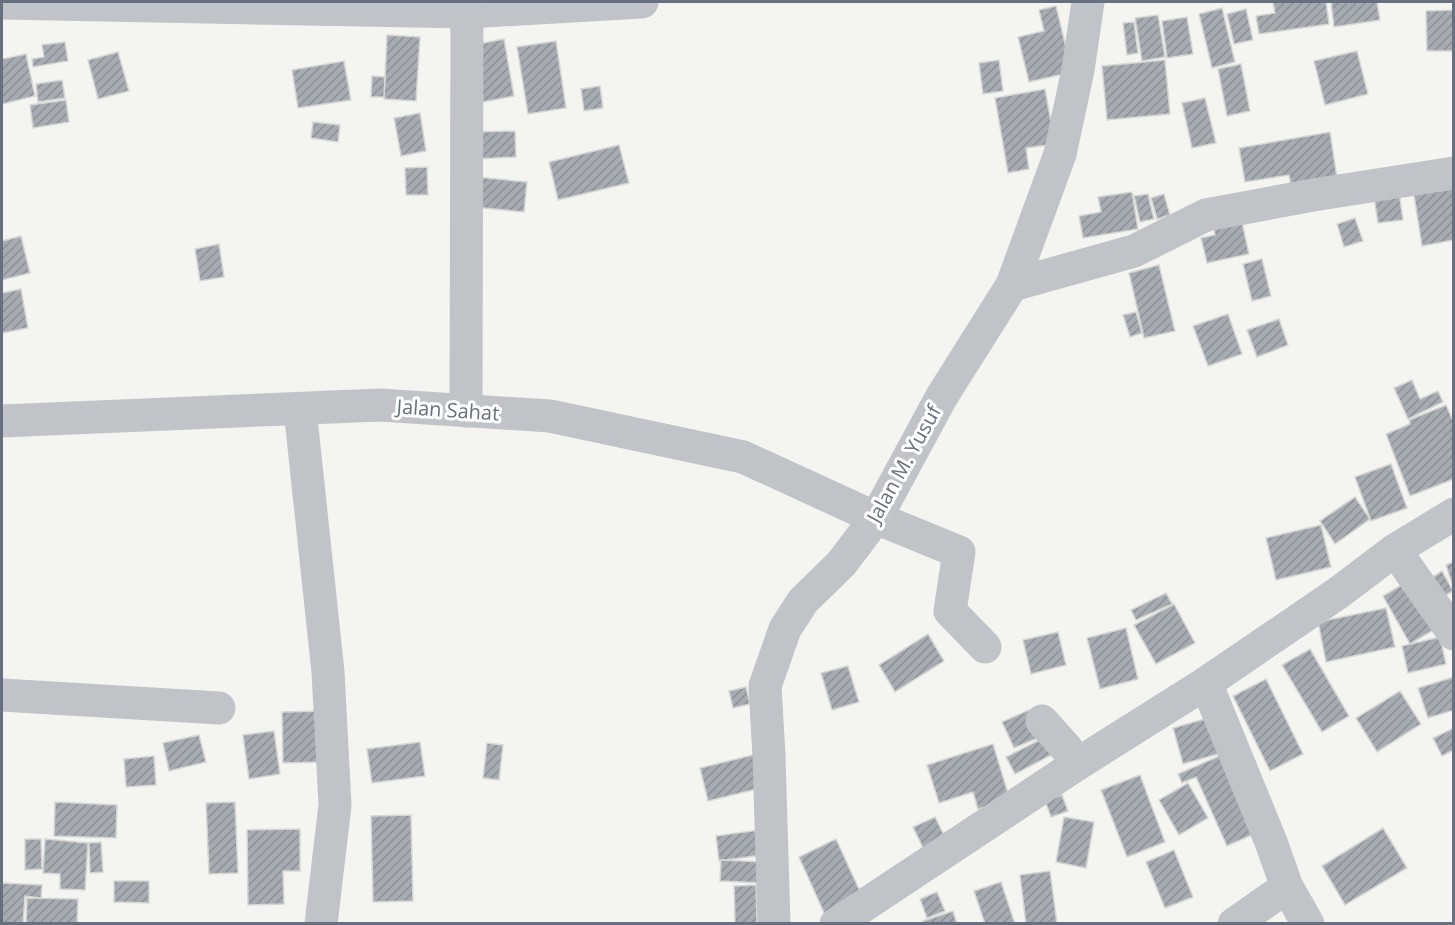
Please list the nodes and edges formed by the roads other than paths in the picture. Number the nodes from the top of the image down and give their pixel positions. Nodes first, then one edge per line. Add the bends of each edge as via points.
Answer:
1 (642, 2) edge
2 (1088, 2) edge
3 (2, 3) edge
4 (467, 7) edge
5 (1454, 173) edge
6 (1012, 285) junction
7 (300, 409) junction
8 (466, 411) junction
9 (2, 421) edge
10 (1454, 514) edge
11 (876, 519) junction
12 (1395, 550) junction
13 (1454, 634) edge
14 (985, 647) dead end
15 (1206, 683) junction
16 (2, 695) edge
17 (219, 708) dead end
18 (1042, 721) dead end
19 (1076, 765) junction
20 (1287, 887) junction
21 (321, 924) edge
22 (774, 924) edge
23 (836, 924) edge
24 (1234, 924) edge
25 (1308, 924) edge

1 - 4 street
2 - 6 street, Jalan M. Yusuf via 1060,154
3 - 4 street
4 - 8 street
5 - 6 street via 1206,215 1134,251
6 - 11 street, Jalan M. Yusuf via 942,396
7 - 8 street, Jalan Sahat via 380,405
7 - 9 street, Jalan Sahat
7 - 21 street via 328,672 334,805
8 - 11 street, Jalan Sahat via 550,416 743,457
10 - 12 street
11 - 14 street, Jalan Sahat via 959,552 950,611
11 - 22 street, Jalan M. Yusuf via 841,564 797,610 785,629 765,686
12 - 13 street
12 - 15 street
15 - 19 street
15 - 20 street
16 - 17 street
18 - 19 street
19 - 23 street
20 - 24 street
20 - 25 street

